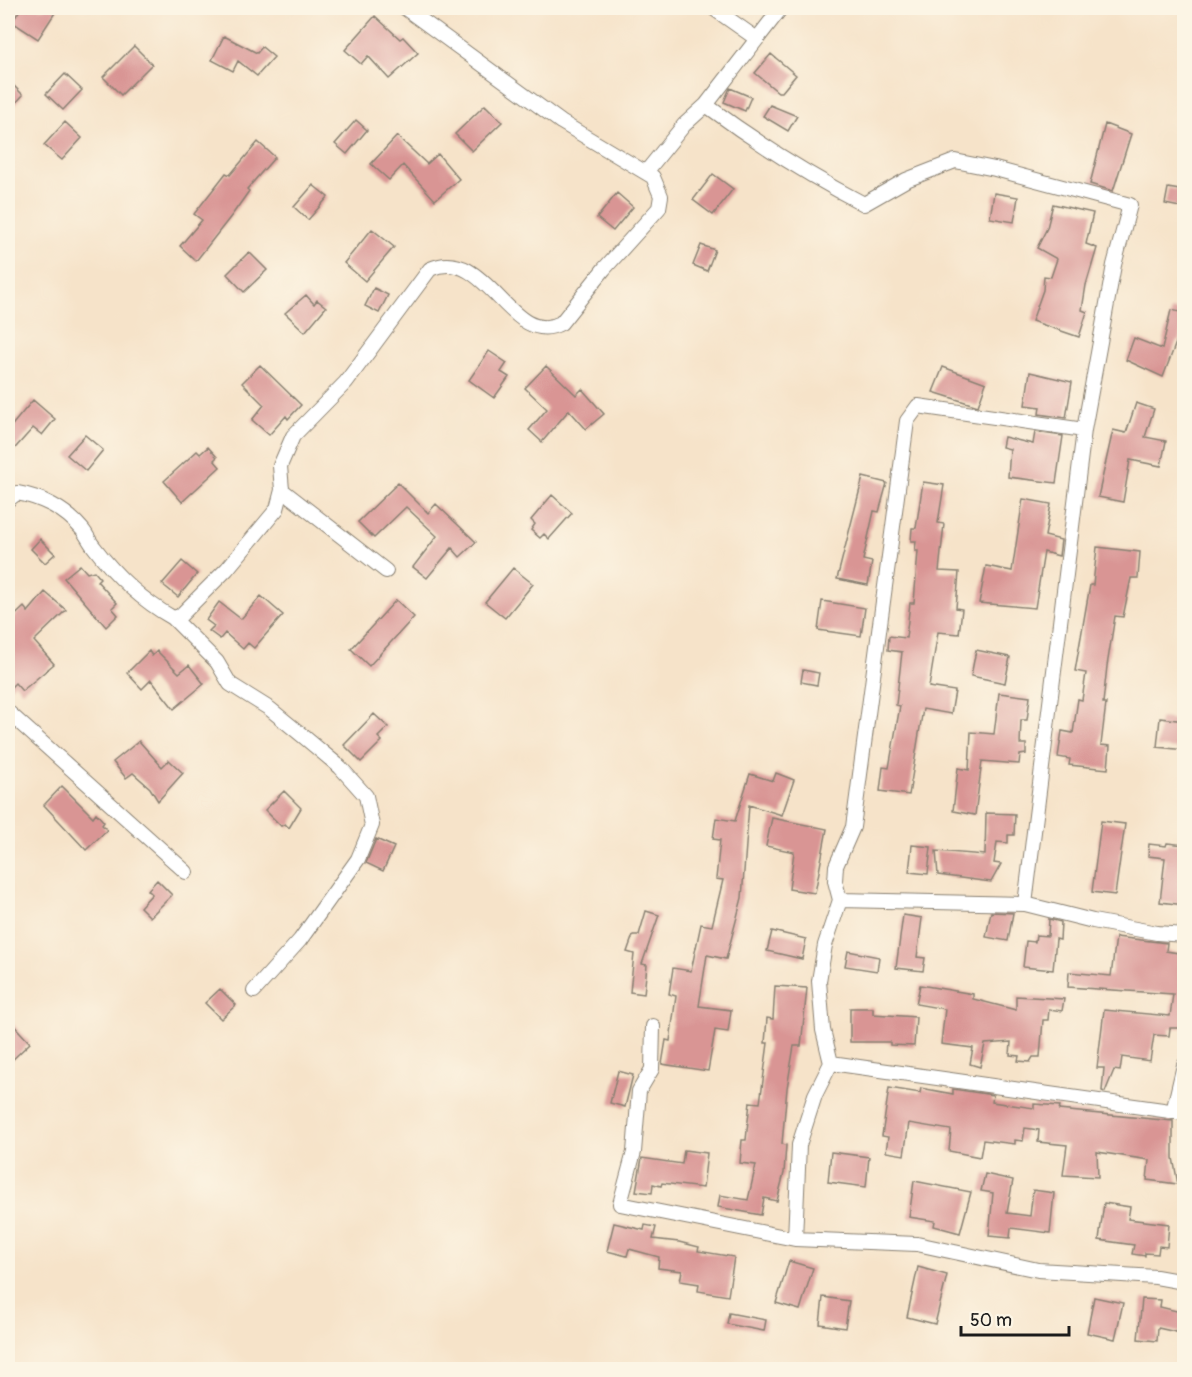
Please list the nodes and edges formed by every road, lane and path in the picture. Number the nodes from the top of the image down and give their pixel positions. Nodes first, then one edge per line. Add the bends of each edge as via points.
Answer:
1 (405, 8) edge
2 (713, 8) edge
3 (781, 8) edge
4 (757, 39) junction
5 (706, 105) junction
6 (646, 172) junction
7 (1084, 430) junction
8 (282, 490) junction
9 (8, 500) edge
10 (386, 571) dead end
11 (173, 618) junction
12 (8, 712) edge
13 (186, 872) dead end
14 (840, 900) junction
15 (1025, 904) junction
16 (1185, 935) edge
17 (254, 991) dead end
18 (652, 1026) dead end
19 (831, 1063) junction
20 (1185, 1065) edge
21 (1179, 1112) edge
22 (795, 1239) junction
23 (1185, 1282) edge

1 - 6 street via 561,122
2 - 4 street
3 - 4 street
4 - 5 street
5 - 6 street via 684,125
5 - 7 street via 812,178 864,204 906,180 955,161 1130,205 1114,265
6 - 8 street via 653,177 661,196 659,208 603,269 561,323 552,328 538,328 522,320 482,280 457,265 442,263 430,269 346,382 293,436 280,466
7 - 14 street via 918,406 911,413 853,827 836,866
7 - 15 street
8 - 10 street
8 - 11 street via 277,509 227,569 180,616
9 - 11 street via 17,493 34,496 62,511 82,528 93,547 128,585
11 - 17 street via 218,662 230,684 299,732 340,767 366,796 372,825 358,859 300,940
12 - 13 street
14 - 15 street
14 - 19 street via 825,945 819,981 823,1030
15 - 16 street via 1093,921
18 - 22 street via 652,1069 639,1091 634,1152 620,1204
19 - 21 street
19 - 22 street via 815,1095 799,1145
20 - 21 street
22 - 23 street via 917,1244 1038,1270

